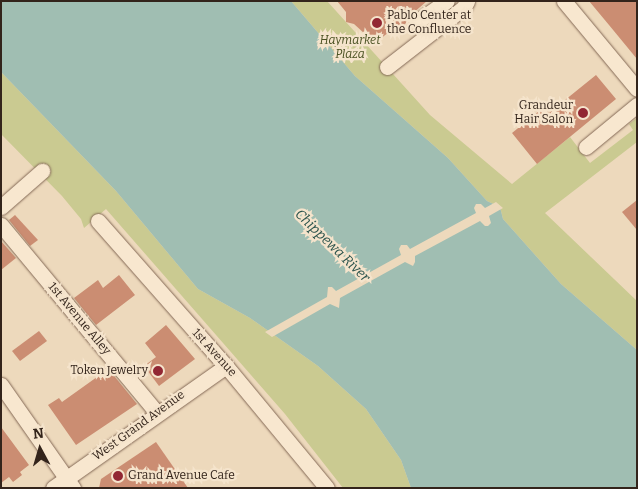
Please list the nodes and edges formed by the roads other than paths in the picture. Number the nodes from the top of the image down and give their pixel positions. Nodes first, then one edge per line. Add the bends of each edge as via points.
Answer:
1 (447, 1) edge
2 (467, 1) edge
3 (564, 1) edge
4 (418, 20) dead end
5 (386, 67) dead end
6 (637, 88) edge
7 (637, 105) edge
8 (586, 147) dead end
9 (42, 171) dead end
10 (1, 207) edge
11 (98, 221) dead end
12 (1, 225) edge
13 (226, 366) junction
14 (1, 385) edge
15 (157, 413) junction
16 (70, 483) edge
17 (53, 488) edge
18 (327, 488) edge

1 - 4 street
2 - 5 street via 464,7
3 - 6 street
7 - 8 street
9 - 10 street
11 - 13 street, 1st Avenue
12 - 15 street, 1st Avenue Alley
13 - 15 street, West Grand Avenue
13 - 18 street, 1st Avenue
14 - 16 street
15 - 16 street, West Grand Avenue
16 - 17 street, West Grand Avenue

